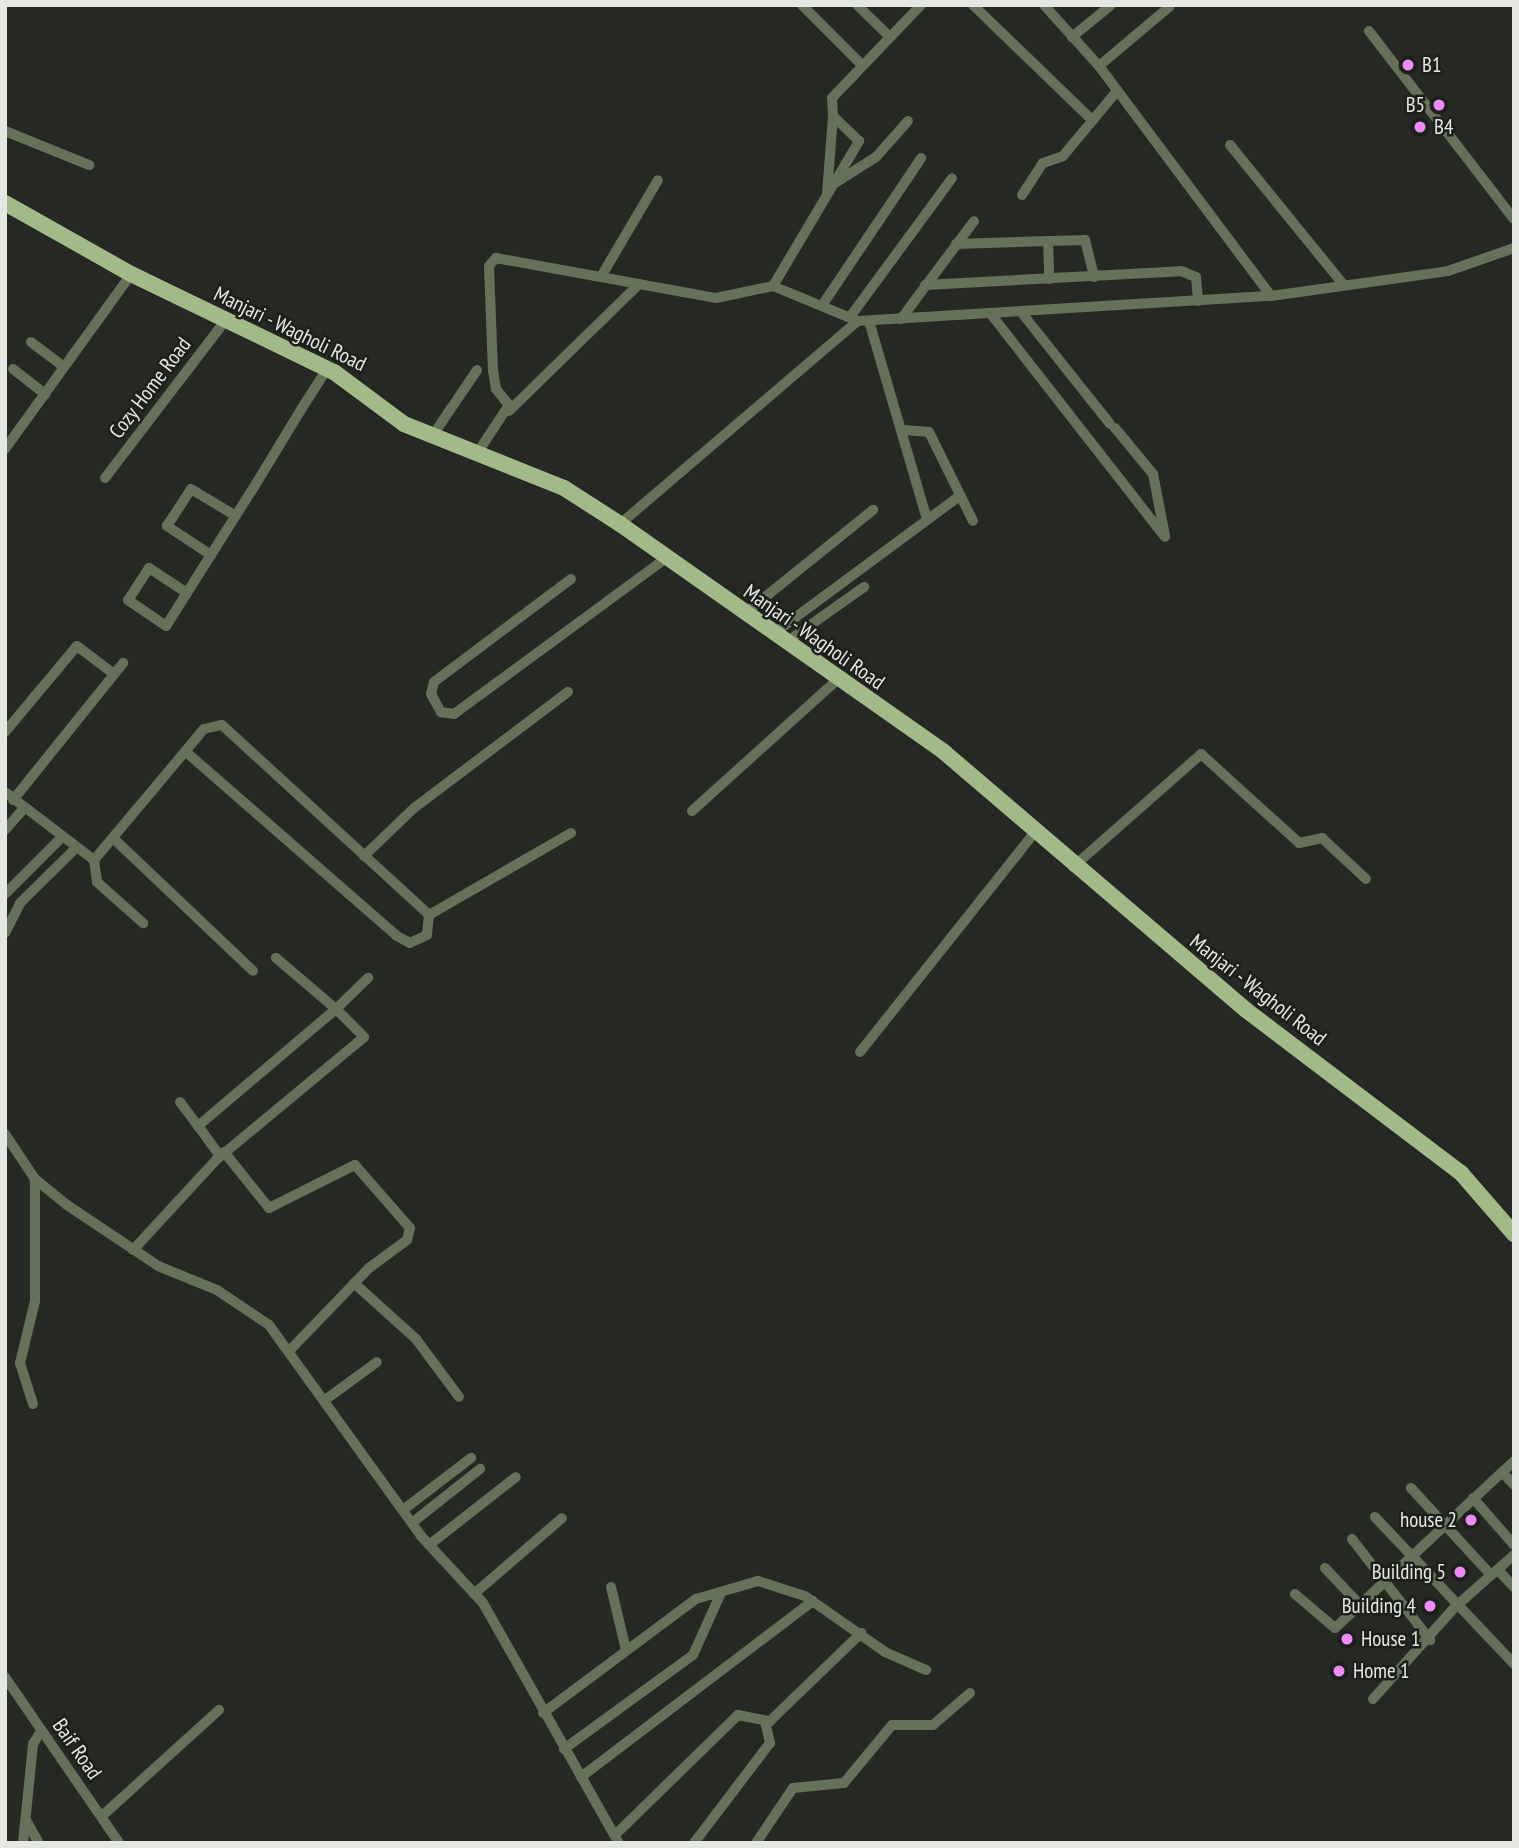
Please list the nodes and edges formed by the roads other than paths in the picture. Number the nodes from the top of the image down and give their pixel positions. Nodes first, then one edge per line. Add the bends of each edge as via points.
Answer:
1 (802, 5) edge
2 (857, 5) edge
3 (921, 5) edge
4 (973, 5) edge
5 (1044, 5) edge
6 (1111, 5) edge
7 (1169, 7) edge
8 (1369, 30) dead end
9 (890, 37) junction
10 (1072, 37) junction
11 (863, 65) junction
12 (1098, 66) junction
13 (1117, 91) junction
14 (833, 116) junction
15 (1092, 120) junction
16 (908, 121) dead end
17 (5, 131) edge
18 (1230, 145) dead end
19 (922, 158) dead end
20 (89, 165) dead end
21 (952, 178) dead end
22 (658, 180) dead end
23 (833, 184) junction
24 (827, 194) junction
25 (1022, 195) dead end
26 (5, 203) edge
27 (1514, 219) edge
28 (974, 221) dead end
29 (1048, 241) junction
30 (957, 244) junction
31 (1514, 248) edge
32 (131, 274) junction
33 (603, 275) junction
34 (1094, 277) junction
35 (1049, 279) junction
36 (639, 284) junction
37 (1343, 284) junction
38 (926, 285) junction
39 (773, 286) junction
40 (1271, 296) junction
41 (1198, 301) junction
42 (822, 304) junction
43 (1021, 312) junction
44 (990, 313) junction
45 (854, 319) junction
46 (901, 319) junction
47 (226, 320) junction
48 (869, 321) junction
49 (31, 342) dead end
50 (64, 367) junction
51 (13, 369) dead end
52 (327, 369) junction
53 (477, 370) dead end
54 (45, 394) junction
55 (905, 430) junction
56 (485, 433) junction
57 (431, 438) junction
58 (5, 449) edge
59 (475, 455) junction
60 (105, 478) dead end
61 (958, 497) junction
62 (873, 510) dead end
63 (236, 516) junction
64 (926, 516) junction
65 (972, 521) dead end
66 (620, 524) junction
67 (211, 555) junction
68 (666, 558) junction
69 (571, 579) dead end
70 (863, 587) dead end
71 (187, 593) junction
72 (744, 614) junction
73 (779, 638) junction
74 (124, 663) dead end
75 (114, 674) junction
76 (838, 679) junction
77 (568, 692) dead end
78 (5, 732) edge
79 (185, 751) junction
80 (9, 796) edge
81 (24, 808) junction
82 (692, 811) dead end
83 (5, 830) edge
84 (570, 833) dead end
85 (1034, 833) junction
86 (113, 838) junction
87 (60, 839) junction
88 (75, 849) junction
89 (364, 856) junction
90 (94, 860) junction
91 (1073, 867) junction
92 (1366, 879) dead end
93 (5, 894) edge
94 (429, 915) junction
95 (143, 923) dead end
96 (5, 933) edge
97 (276, 958) dead end
98 (253, 971) dead end
99 (368, 978) dead end
100 (336, 1009) junction
101 (860, 1052) dead end
102 (180, 1102) dead end
103 (198, 1126) junction
104 (5, 1134) edge
105 (222, 1154) junction
106 (35, 1179) junction
107 (1514, 1234) edge
108 (133, 1250) junction
109 (354, 1283) junction
110 (289, 1351) junction
111 (377, 1362) dead end
112 (459, 1397) dead end
113 (325, 1400) junction
114 (33, 1404) dead end
115 (471, 1458) dead end
116 (1514, 1461) edge
117 (480, 1469) dead end
118 (1502, 1472) junction
119 (516, 1476) dead end
120 (1514, 1485) edge
121 (1411, 1489) dead end
122 (1474, 1498) junction
123 (402, 1510) junction
124 (1375, 1517) dead end
125 (562, 1518) dead end
126 (412, 1523) junction
127 (1444, 1525) junction
128 (1352, 1539) dead end
129 (429, 1545) junction
130 (1514, 1545) edge
131 (1409, 1555) junction
132 (1514, 1555) edge
133 (1325, 1568) dead end
134 (1494, 1572) junction
135 (1384, 1578) junction
136 (611, 1587) dead end
137 (1514, 1587) edge
138 (721, 1593) junction
139 (474, 1594) junction
140 (1295, 1594) dead end
141 (813, 1601) junction
142 (1360, 1605) junction
143 (1455, 1606) junction
144 (860, 1633) junction
145 (1430, 1640) junction
146 (626, 1650) junction
147 (1514, 1664) edge
148 (926, 1670) dead end
149 (5, 1677) edge
150 (970, 1693) dead end
151 (1373, 1699) dead end
152 (219, 1710) dead end
153 (543, 1713) junction
154 (765, 1722) junction
155 (41, 1731) junction
156 (564, 1749) junction
157 (581, 1777) junction
158 (102, 1816) junction
159 (26, 1820) junction
160 (617, 1839) edge
161 (23, 1843) edge
162 (39, 1843) edge
163 (119, 1843) edge
164 (694, 1843) edge
165 (756, 1843) edge

1 - 11 street
2 - 9 street
3 - 9 street
4 - 15 street
5 - 10 street
6 - 10 street
7 - 12 street
8 - 27 street
9 - 11 street
10 - 12 street
11 - 14 street via 832,98
12 - 13 street
13 - 15 street
13 - 40 street
14 - 23 street via 859,139
14 - 24 street
15 - 25 street via 1059,159 1043,163
16 - 23 street via 876,157
17 - 20 street
18 - 37 street
19 - 42 street
21 - 45 street
22 - 33 street
23 - 24 street
24 - 39 street
26 - 32 main road, Manjari - Wagholi Road
28 - 30 street
29 - 30 street
29 - 34 street via 1088,242
29 - 35 street
30 - 38 street
31 - 37 street via 1448,271
32 - 47 main road, Manjari - Wagholi Road
32 - 50 street
33 - 36 street
33 - 56 street via 492,260 493,371 496,389 509,405
34 - 35 street
34 - 41 street via 1188,272 1196,277
35 - 38 street
36 - 39 street via 724,299
36 - 56 street
37 - 40 street
38 - 46 street
39 - 42 street
40 - 41 street
41 - 43 street
42 - 45 street
43 - 44 street
43 - 44 street via 1153,474 1165,537
44 - 46 street
45 - 48 street
45 - 66 street
46 - 48 street
47 - 52 main road, Manjari - Wagholi Road
47 - 60 street, Cozy Home Road
48 - 55 street
49 - 50 street
50 - 54 street
51 - 54 street
52 - 57 main road, Manjari - Wagholi Road
52 - 63 street
53 - 57 street
54 - 58 street
55 - 61 street via 929,432
55 - 64 street
56 - 59 street
57 - 59 main road, Manjari - Wagholi Road
59 - 66 main road, Manjari - Wagholi Road via 564,488
61 - 64 street
61 - 65 street
62 - 72 street
63 - 67 street
63 - 67 street via 191,489 167,526
64 - 73 street
66 - 68 main road, Manjari - Wagholi Road
67 - 71 street
68 - 69 street via 454,714 441,712 431,694 434,682
68 - 72 main road, Manjari - Wagholi Road
70 - 73 street
71 - 71 street via 149,568 128,600 166,626
72 - 73 main road, Manjari - Wagholi Road
73 - 76 main road, Manjari - Wagholi Road
74 - 75 street
75 - 78 street via 77,646
75 - 80 street
76 - 82 street
76 - 85 main road, Manjari - Wagholi Road via 944,752
77 - 89 street via 414,808
79 - 86 street
79 - 89 street via 204,729 222,725
79 - 94 street via 397,936 410,943 427,935
80 - 81 street
81 - 83 street
81 - 87 street
84 - 94 street
85 - 91 main road, Manjari - Wagholi Road
85 - 101 street
86 - 90 street
86 - 98 street
87 - 88 street
87 - 93 street
88 - 90 street
88 - 96 street via 20,903
89 - 94 street
90 - 95 street via 97,882
91 - 92 street via 1201,754 1298,843 1322,838
91 - 107 main road, Manjari - Wagholi Road via 1461,1174
97 - 100 street
99 - 100 street
100 - 103 street
100 - 105 street via 364,1037
102 - 103 street
103 - 105 street
104 - 106 street
105 - 108 street
105 - 109 street via 269,1208 352,1165 361,1170 411,1232
106 - 108 street
106 - 114 street via 36,1301 20,1363
108 - 110 street via 217,1290 269,1325
109 - 110 street
109 - 112 street via 416,1339
110 - 113 street
111 - 113 street
113 - 123 street
115 - 123 street
116 - 118 street
117 - 126 street
118 - 120 street
118 - 122 street
119 - 129 street
121 - 127 street
122 - 127 street
122 - 130 street
123 - 126 street
124 - 131 street
125 - 139 street
126 - 129 street
127 - 131 street
127 - 134 street
128 - 135 street
129 - 139 street
131 - 135 street
131 - 143 street
132 - 134 street
133 - 142 street
134 - 137 street
134 - 143 street
135 - 142 street
135 - 145 street
136 - 146 street
138 - 141 street via 758,1581
138 - 146 street via 696,1599
138 - 156 street via 693,1655
139 - 153 street via 503,1634
140 - 142 street via 1331,1629
141 - 144 street
141 - 157 street
143 - 145 street
143 - 147 street
144 - 148 street via 885,1652
144 - 154 street
145 - 151 street
146 - 153 street
149 - 155 street, Baif Road
150 - 165 street via 933,1725 892,1725 844,1783 793,1788
152 - 158 street
153 - 156 street
154 - 160 street via 738,1716
154 - 164 street via 770,1743
155 - 158 street, Baif Road
155 - 159 street via 33,1744
156 - 157 street
157 - 160 street
158 - 163 street, Baif Road
159 - 161 street
159 - 162 street

